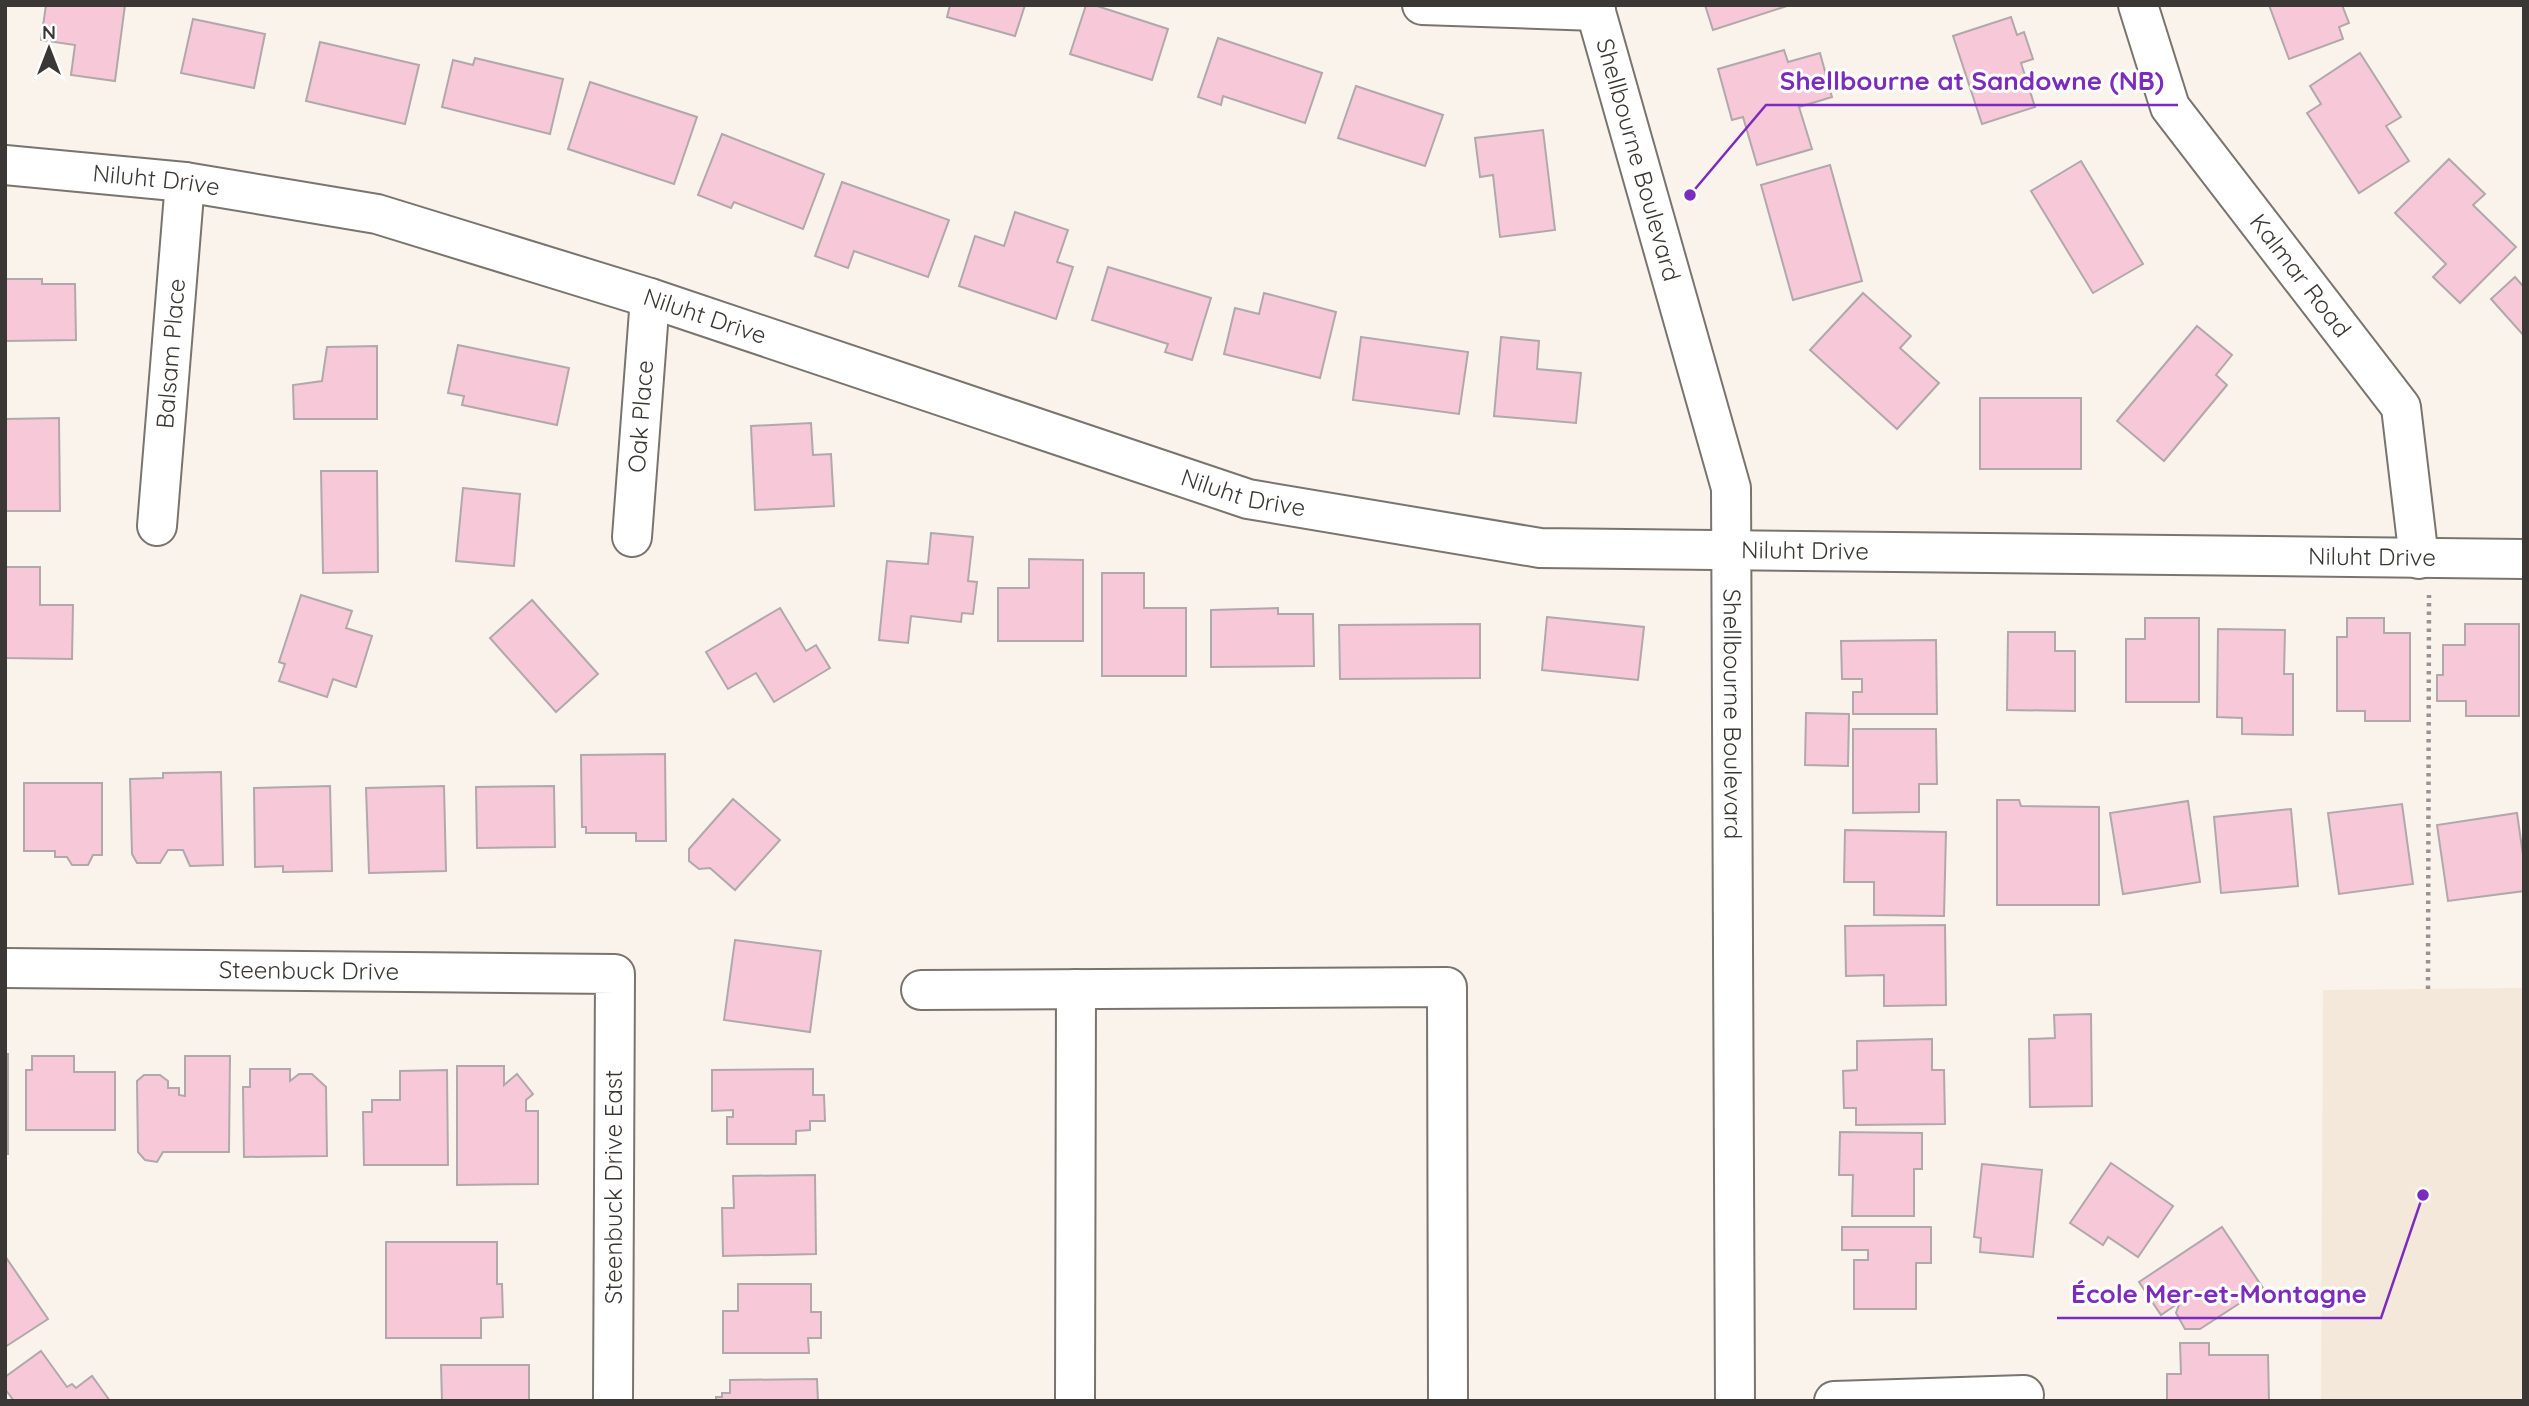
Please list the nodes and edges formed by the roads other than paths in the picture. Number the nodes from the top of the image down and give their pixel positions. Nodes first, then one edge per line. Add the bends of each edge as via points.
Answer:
1 (1422, 5) edge
2 (2138, 5) edge
3 (1595, 8) edge
4 (5, 165) edge
5 (184, 182) junction
6 (650, 298) junction
7 (158, 526) dead end
8 (632, 537) dead end
9 (1731, 550) junction
10 (2424, 559) junction
11 (2524, 559) edge
12 (5, 968) edge
13 (615, 974) joint
14 (1076, 989) junction
15 (920, 990) dead end
16 (2024, 1395) dead end
17 (614, 1401) edge
18 (1075, 1401) edge
19 (1448, 1401) edge
20 (1735, 1401) edge
21 (1834, 1401) edge

1 - 3 street
2 - 10 street, Kalmar Road via 2170,107 2401,408
3 - 9 street, Shellbourne Boulevard via 1731,488
4 - 5 street, Niluht Drive
5 - 6 street, Niluht Drive via 377,214
5 - 7 street, Balsam Place
6 - 8 street, Oak Place
6 - 9 street, Niluht Drive via 1248,499 1540,548
9 - 10 street, Niluht Drive
9 - 20 street, Shellbourne Boulevard
10 - 11 street, Niluht Drive
12 - 13 street, Steenbuck Drive
13 - 17 street, Steenbuck Drive East
14 - 15 street
14 - 18 street
14 - 19 street via 1447,988
16 - 21 street

